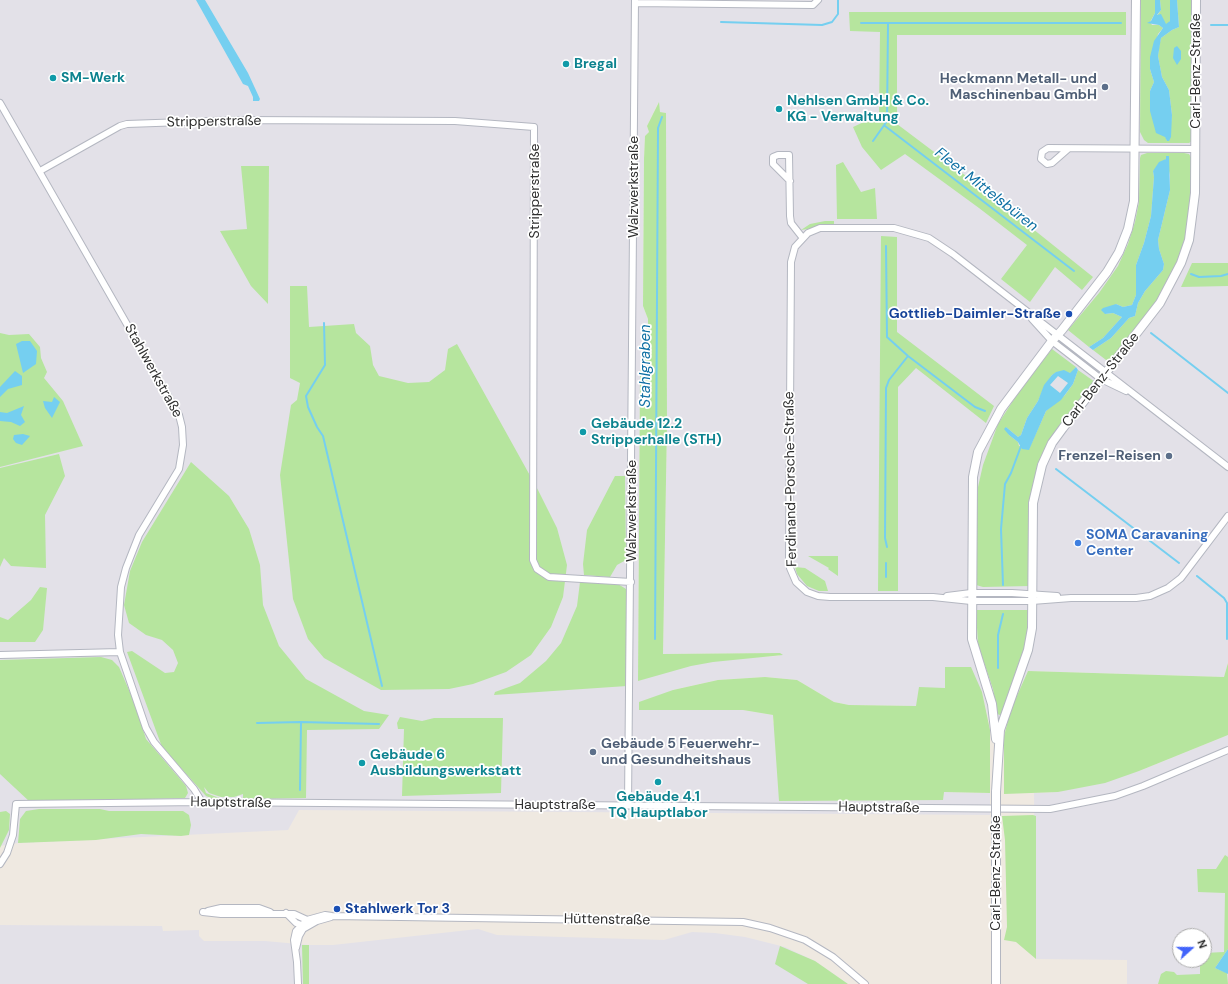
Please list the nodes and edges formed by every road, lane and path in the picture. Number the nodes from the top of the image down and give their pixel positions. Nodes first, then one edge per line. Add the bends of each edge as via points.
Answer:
1 (818, 0) edge
2 (1136, 0) edge
3 (1196, 0) edge
4 (635, 1) edge
5 (0, 103) edge
6 (1135, 148) junction
7 (1068, 149) dead end
8 (1195, 149) junction
9 (40, 171) junction
10 (790, 181) dead end
11 (802, 237) junction
12 (1054, 338) junction
13 (1104, 376) junction
14 (1228, 467) edge
15 (1228, 516) edge
16 (631, 582) junction
17 (971, 597) junction
18 (1032, 597) junction
19 (120, 652) junction
20 (0, 655) edge
21 (1228, 750) edge
22 (997, 762) junction
23 (202, 802) junction
24 (628, 805) junction
25 (0, 864) edge
26 (203, 912) dead end
27 (286, 913) junction
28 (332, 916) junction
29 (307, 920) junction
30 (300, 926) junction
31 (307, 926) junction
32 (295, 949) junction
33 (298, 984) edge
34 (865, 984) edge
35 (996, 984) edge

1 - 4 street via 813,5
2 - 6 street, Carl-Benz-Straße
3 - 8 street, Carl-Benz-Straße
4 - 16 street, Walzwerkstraße
5 - 9 street, Stahlwerkstraße
6 - 7 street
6 - 8 street
6 - 12 street, Carl-Benz-Straße via 1134,201 1128,229 1119,252 1108,272
8 - 13 street, Carl-Benz-Straße via 1193,211 1189,240 1181,263 1160,303
9 - 16 street, Stripperstraße via 127,124 241,120 455,121 534,127 533,560 537,569 549,577
9 - 19 street, Stahlwerkstraße via 179,415 182,427 183,445 179,469 139,535 126,568 120,600
10 - 11 street via 791,223
11 - 12 street via 820,228 894,228 929,238 1024,310
11 - 17 street, Ferdinand-Porsche-Straße via 791,262 791,573 806,592 818,596
12 - 13 street
12 - 17 street, Carl-Benz-Straße via 1007,399 978,452 973,478
13 - 14 street via 1134,395
13 - 18 street, Carl-Benz-Straße via 1052,443 1042,465 1033,503
15 - 18 street, Ferdinand-Porsche-Straße via 1187,572 1168,588 1150,596
16 - 24 street, Walzwerkstraße
17 - 18 street, Ferdinand-Porsche-Straße
17 - 22 street, Carl-Benz-Straße via 972,639 992,704
18 - 22 street, Carl-Benz-Straße via 1032,628 1028,650 1000,730
19 - 20 street
19 - 23 street, Stahlwerkstraße via 146,728 154,742
21 - 24 street, Hauptstraße via 1115,796 1050,809
22 - 35 street, Carl-Benz-Straße, bridge
23 - 24 street, Hauptstraße
23 - 25 street, Hauptstraße via 16,804 13,835
26 - 27 street via 221,908 260,908 273,913
27 - 29 street
27 - 30 street
28 - 29 street, Hüttenstraße via 325,915
28 - 31 street, Hüttenstraße
28 - 34 street, Hüttenstraße via 743,922 805,940 833,957
29 - 30 street, Hüttenstraße
30 - 31 street
30 - 32 street via 294,936
31 - 32 street via 299,936
32 - 33 street

